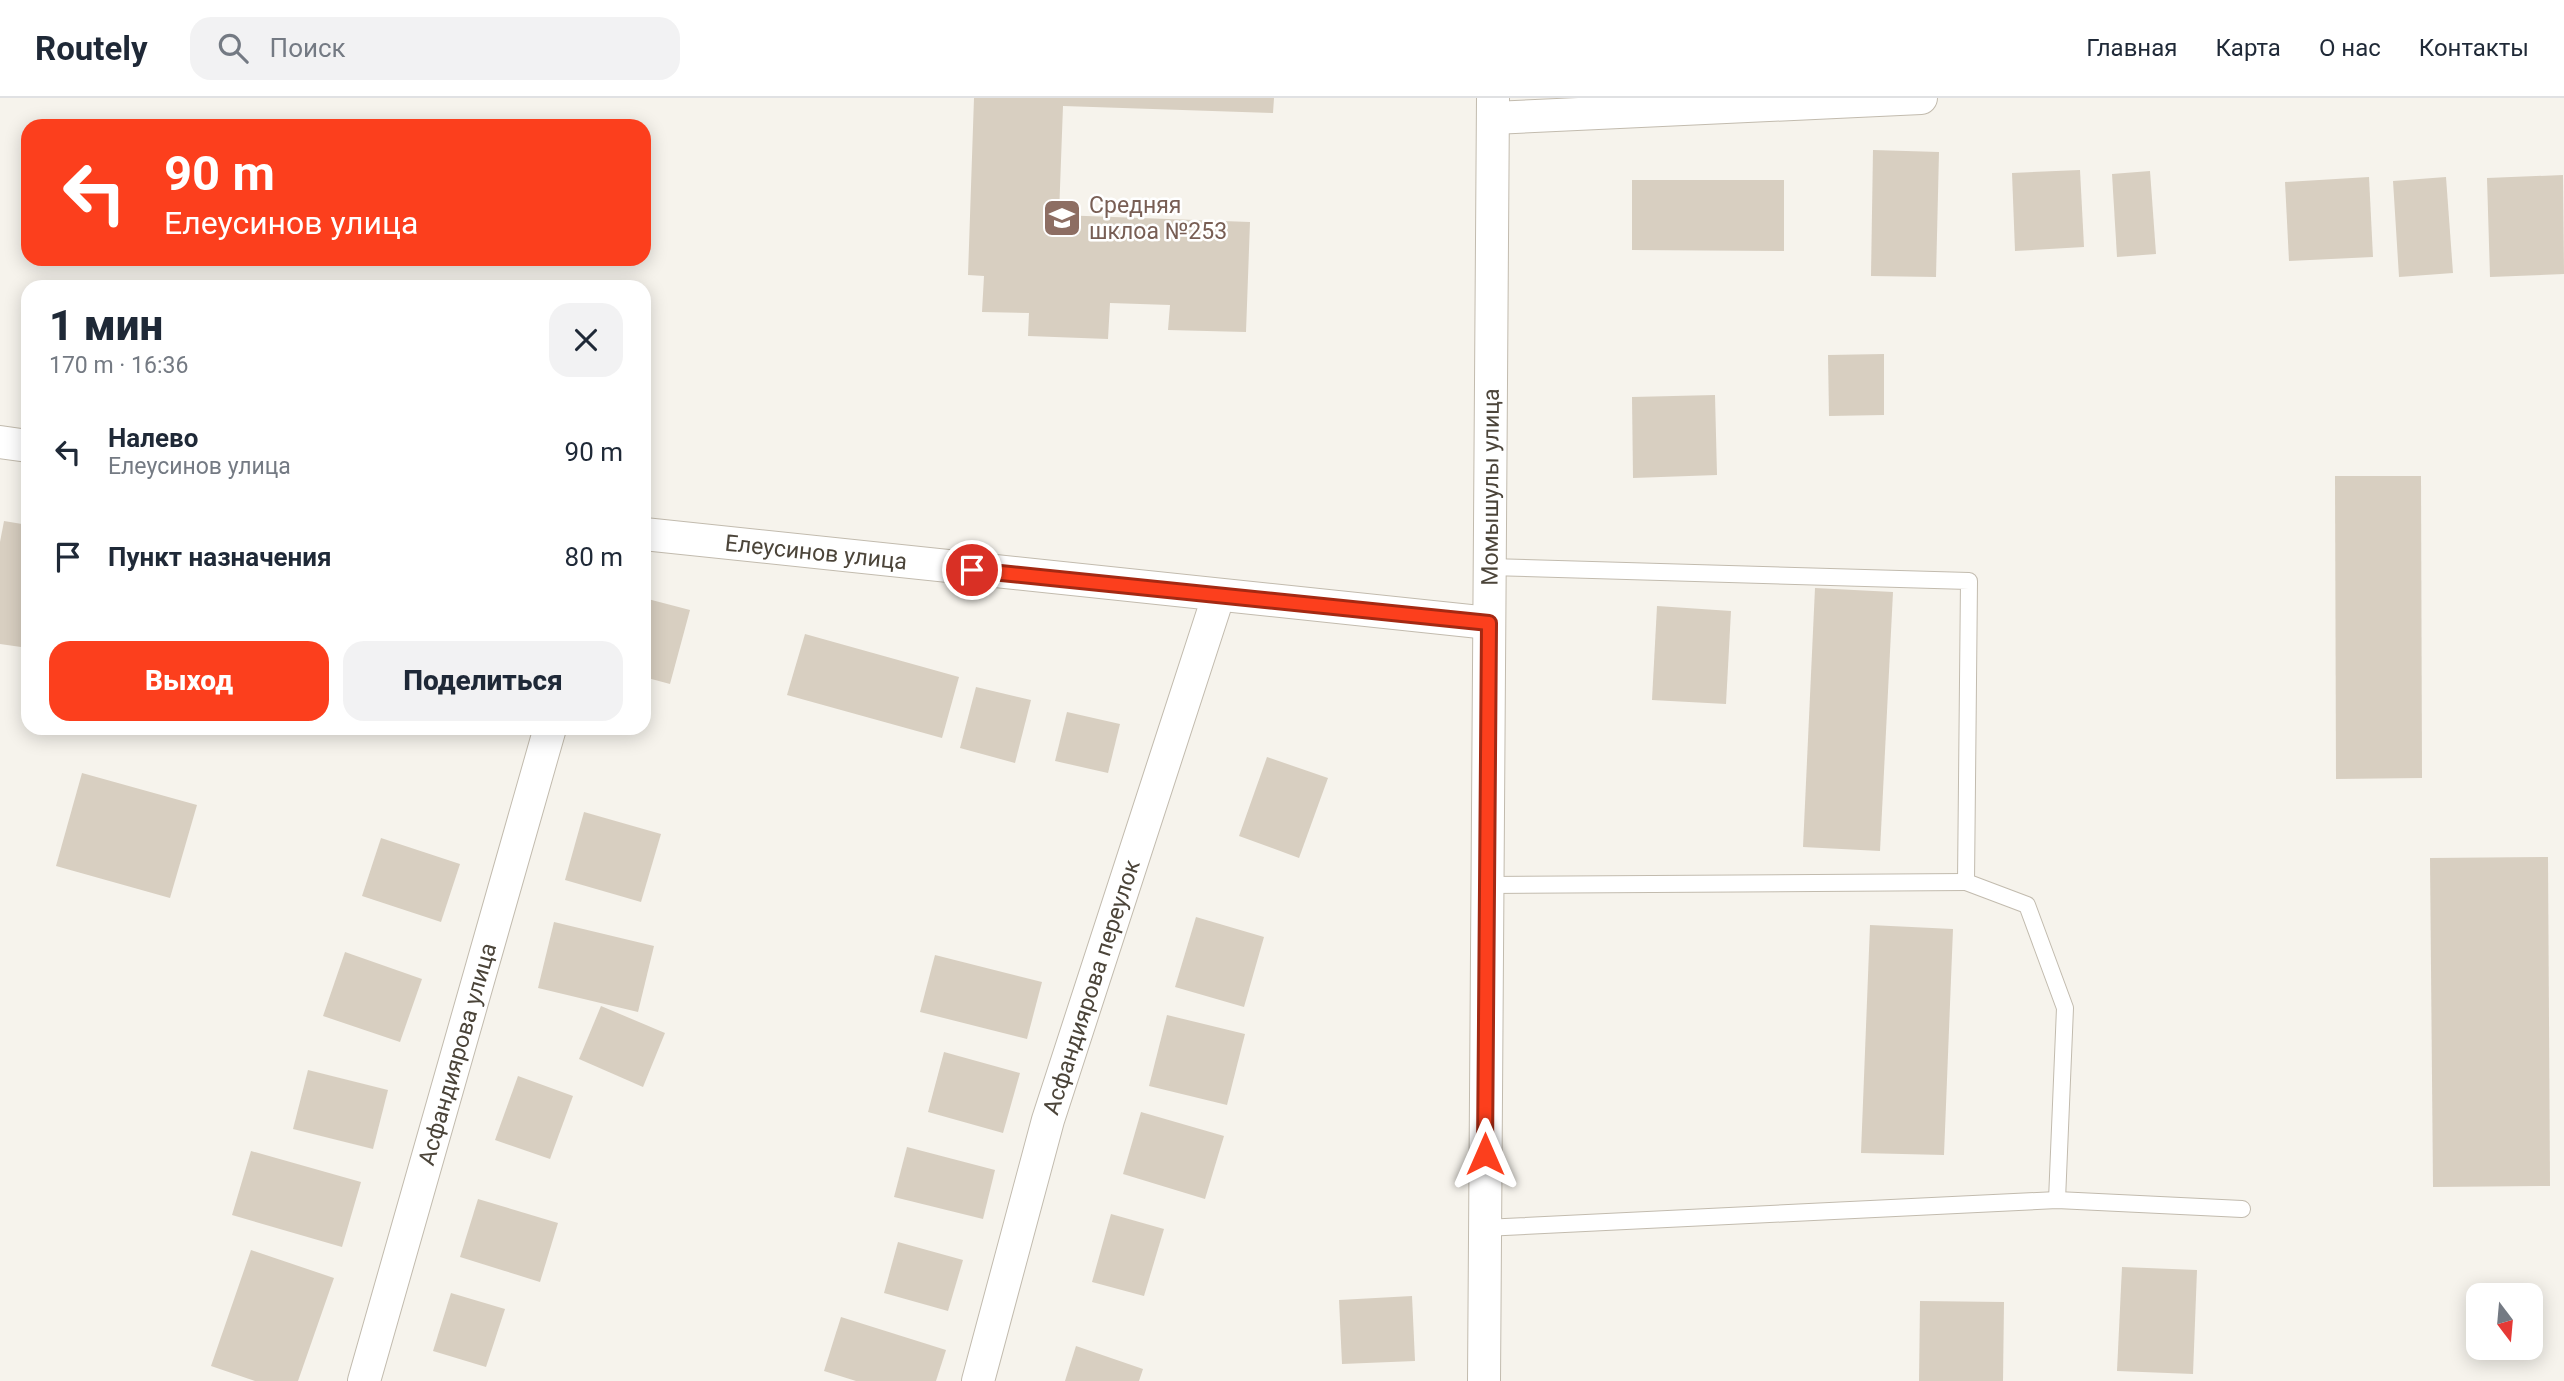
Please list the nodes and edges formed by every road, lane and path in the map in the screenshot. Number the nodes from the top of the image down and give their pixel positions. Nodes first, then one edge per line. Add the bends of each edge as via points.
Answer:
1 (1921, 98) edge
2 (1493, 108) edge
3 (0, 442) edge
4 (21, 445) edge
5 (651, 535) edge
6 (1489, 567) junction
7 (1218, 597) junction
8 (1489, 623) junction
9 (548, 735) edge
10 (1966, 882) junction
11 (1487, 885) junction
12 (2057, 1200) junction
13 (2242, 1209) dead end
14 (1484, 1228) junction
15 (364, 1381) edge
16 (978, 1381) edge
17 (1484, 1381) edge

1 - 2 street
2 - 6 street, Момышулы улица
3 - 4 street
5 - 7 street, Елеусинов улица
6 - 8 street, Момышулы улица
6 - 10 lane via 1969,581
7 - 8 street, Елеусинов улица
7 - 16 street, Асфандиярова переулок via 1048,1120
8 - 11 street, Момышулы улица
9 - 15 street, Асфандиярова улица
10 - 11 lane
10 - 12 lane via 2027,905 2065,1008
11 - 14 street, Момышулы улица
12 - 13 lane
12 - 14 lane
14 - 17 street, Момышулы улица

